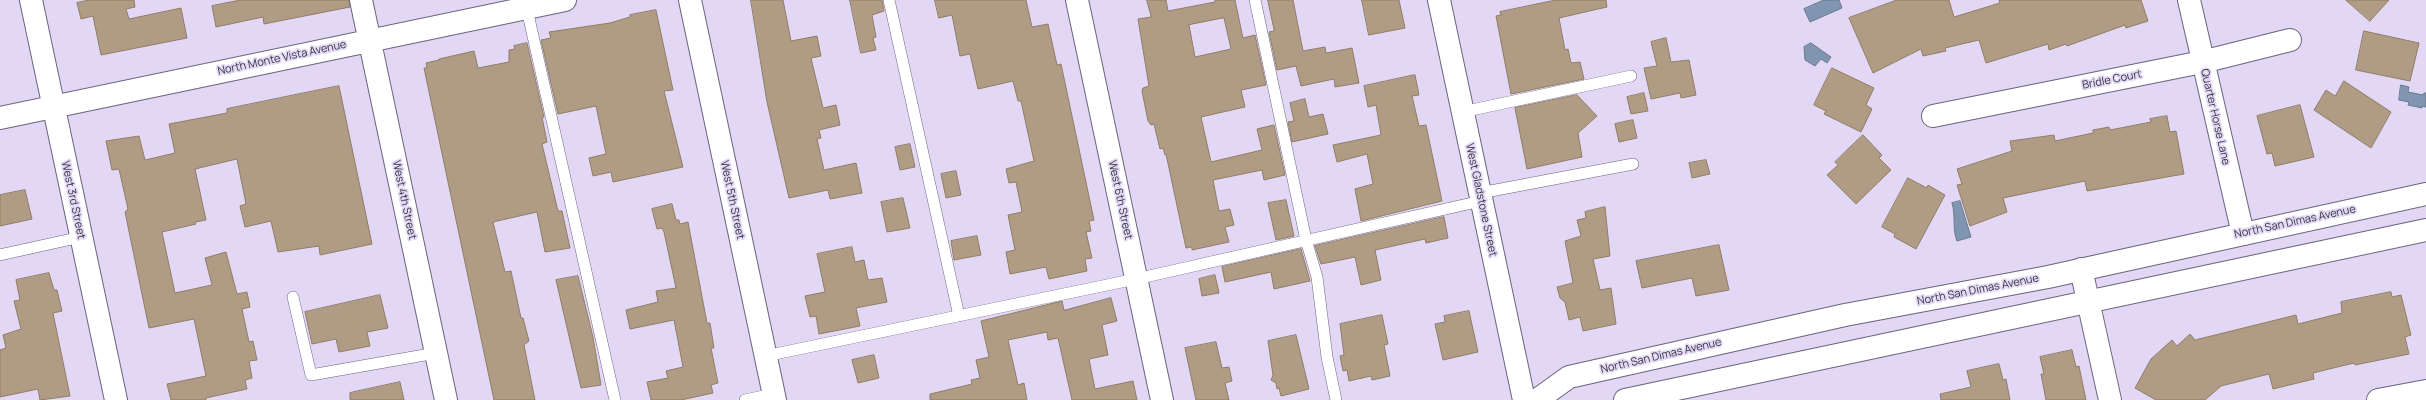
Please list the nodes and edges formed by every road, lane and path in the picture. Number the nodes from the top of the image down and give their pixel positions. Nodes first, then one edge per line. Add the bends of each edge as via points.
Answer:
1 (31, 0) edge
2 (362, 0) edge
3 (565, 0) edge
4 (690, 0) edge
5 (889, 0) edge
6 (1077, 0) edge
7 (1255, 0) edge
8 (1439, 0) edge
9 (2189, 0) edge
10 (526, 4) edge
11 (370, 40) junction
12 (2290, 40) dead end
13 (2202, 62) junction
14 (1631, 76) dead end
15 (53, 106) junction
16 (1462, 112) junction
17 (1933, 116) dead end
18 (0, 118) edge
19 (1633, 164) dead end
20 (2426, 194) edge
21 (1480, 197) junction
22 (2426, 230) edge
23 (2243, 234) junction
24 (81, 237) junction
25 (1306, 240) junction
26 (0, 255) edge
27 (2081, 269) junction
28 (1136, 279) junction
29 (293, 297) dead end
30 (2088, 300) junction
31 (959, 316) junction
32 (436, 353) junction
33 (765, 356) junction
34 (2426, 391) edge
35 (774, 397) edge
36 (116, 400) edge
37 (446, 400) edge
38 (615, 400) edge
39 (745, 400) edge
40 (1162, 400) edge
41 (1336, 400) edge
42 (1524, 400) edge
43 (1537, 400) edge
44 (1625, 400) edge
45 (2110, 400) edge
46 (2378, 400) edge

1 - 15 street, West 3rd Street
2 - 11 street, West 4th Street
3 - 10 street, North Monte Vista Avenue
4 - 33 street, West 5th Street
5 - 31 lane
6 - 28 street, West 6th Street
7 - 25 lane
8 - 16 street, West Gladstone Street
9 - 13 street, Quarter Horse Lane
10 - 11 street, North Monte Vista Avenue
10 - 38 lane
11 - 15 street, North Monte Vista Avenue
11 - 32 street, West 4th Street
12 - 13 street, Bridle Court
13 - 17 street, Bridle Court
13 - 23 street, Quarter Horse Lane
14 - 16 lane
15 - 18 street, North Monte Vista Avenue
15 - 24 street, West 3rd Street
16 - 21 street, West Gladstone Street
19 - 21 lane
20 - 23 street, North San Dimas Avenue
21 - 25 lane
21 - 42 street, West Gladstone Street
22 - 30 street
23 - 27 street, North San Dimas Avenue
24 - 26 lane
24 - 36 street, West 3rd Street
25 - 28 lane
25 - 41 lane via 1318,277 1327,357
27 - 30 street
27 - 43 street, North San Dimas Avenue via 1845,316 1569,377
28 - 31 lane
28 - 40 street, West 6th Street
29 - 32 lane via 310,375
30 - 44 street
30 - 45 street
31 - 33 lane
32 - 37 street, West 4th Street
33 - 35 street, West 5th Street
34 - 46 street
35 - 39 lane

